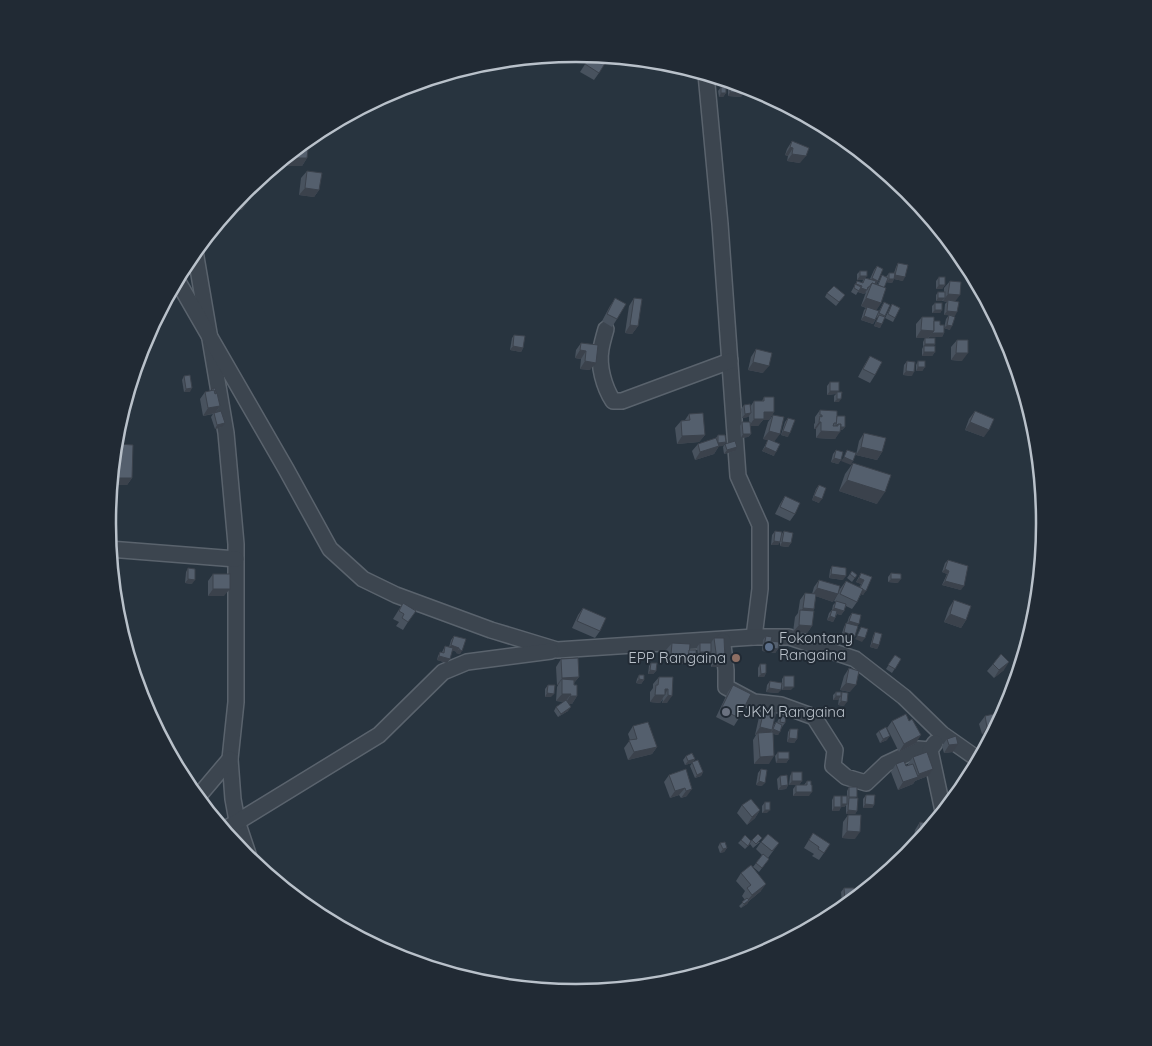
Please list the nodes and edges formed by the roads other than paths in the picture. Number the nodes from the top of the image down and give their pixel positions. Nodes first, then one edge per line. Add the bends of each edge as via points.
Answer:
1 (707, 82) edge
2 (197, 262) edge
3 (180, 287) edge
4 (606, 329) dead end
5 (209, 335) junction
6 (730, 361) junction
7 (116, 550) edge
8 (236, 559) junction
9 (754, 637) junction
10 (724, 639) junction
11 (557, 650) junction
12 (942, 734) junction
13 (930, 750) junction
14 (973, 756) edge
15 (230, 759) junction
16 (202, 792) edge
17 (941, 803) edge
18 (230, 826) edge

1 - 6 street
2 - 5 street
3 - 5 street
4 - 6 street via 600,364 613,401 622,401
5 - 8 street via 226,433
5 - 11 street via 330,549 363,579 396,595 491,630
6 - 9 street via 738,476 760,525 760,589
7 - 8 street
8 - 15 street via 236,702
9 - 10 street
9 - 12 street via 789,637 855,659 904,697
10 - 11 street
10 - 13 street via 726,687 754,702 781,705 814,717 835,750 833,766 846,777 866,783 886,764 918,749
11 - 18 street via 467,662 443,672 379,735
12 - 13 street
12 - 14 street
13 - 17 street
15 - 16 street
15 - 18 street via 233,800

